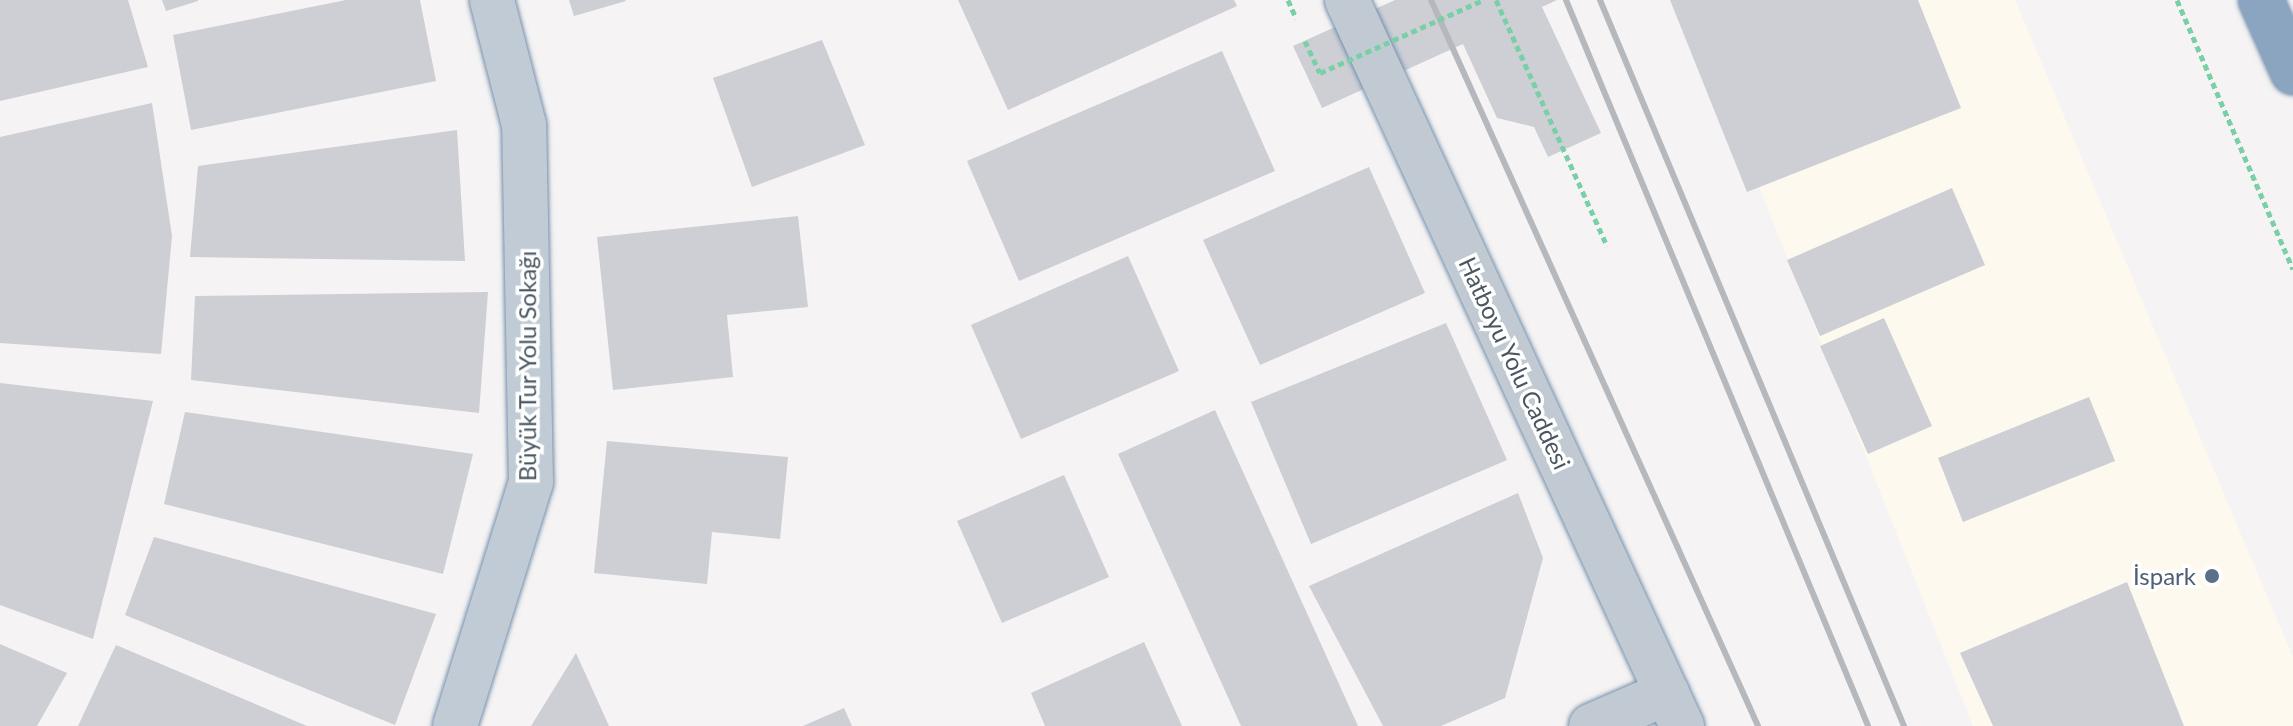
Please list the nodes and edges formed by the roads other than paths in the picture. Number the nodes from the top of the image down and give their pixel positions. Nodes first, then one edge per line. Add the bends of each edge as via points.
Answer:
1 (492, 0) edge
2 (1347, 0) edge
3 (2261, 0) edge
4 (2293, 72) edge
5 (1675, 710) edge
6 (455, 726) edge
7 (1591, 726) edge

1 - 6 street, Büyük Tur Yolu Sokağı via 524,125 531,482
2 - 5 street, Hatboyu Yolu Caddesi
3 - 4 highway
5 - 7 street

